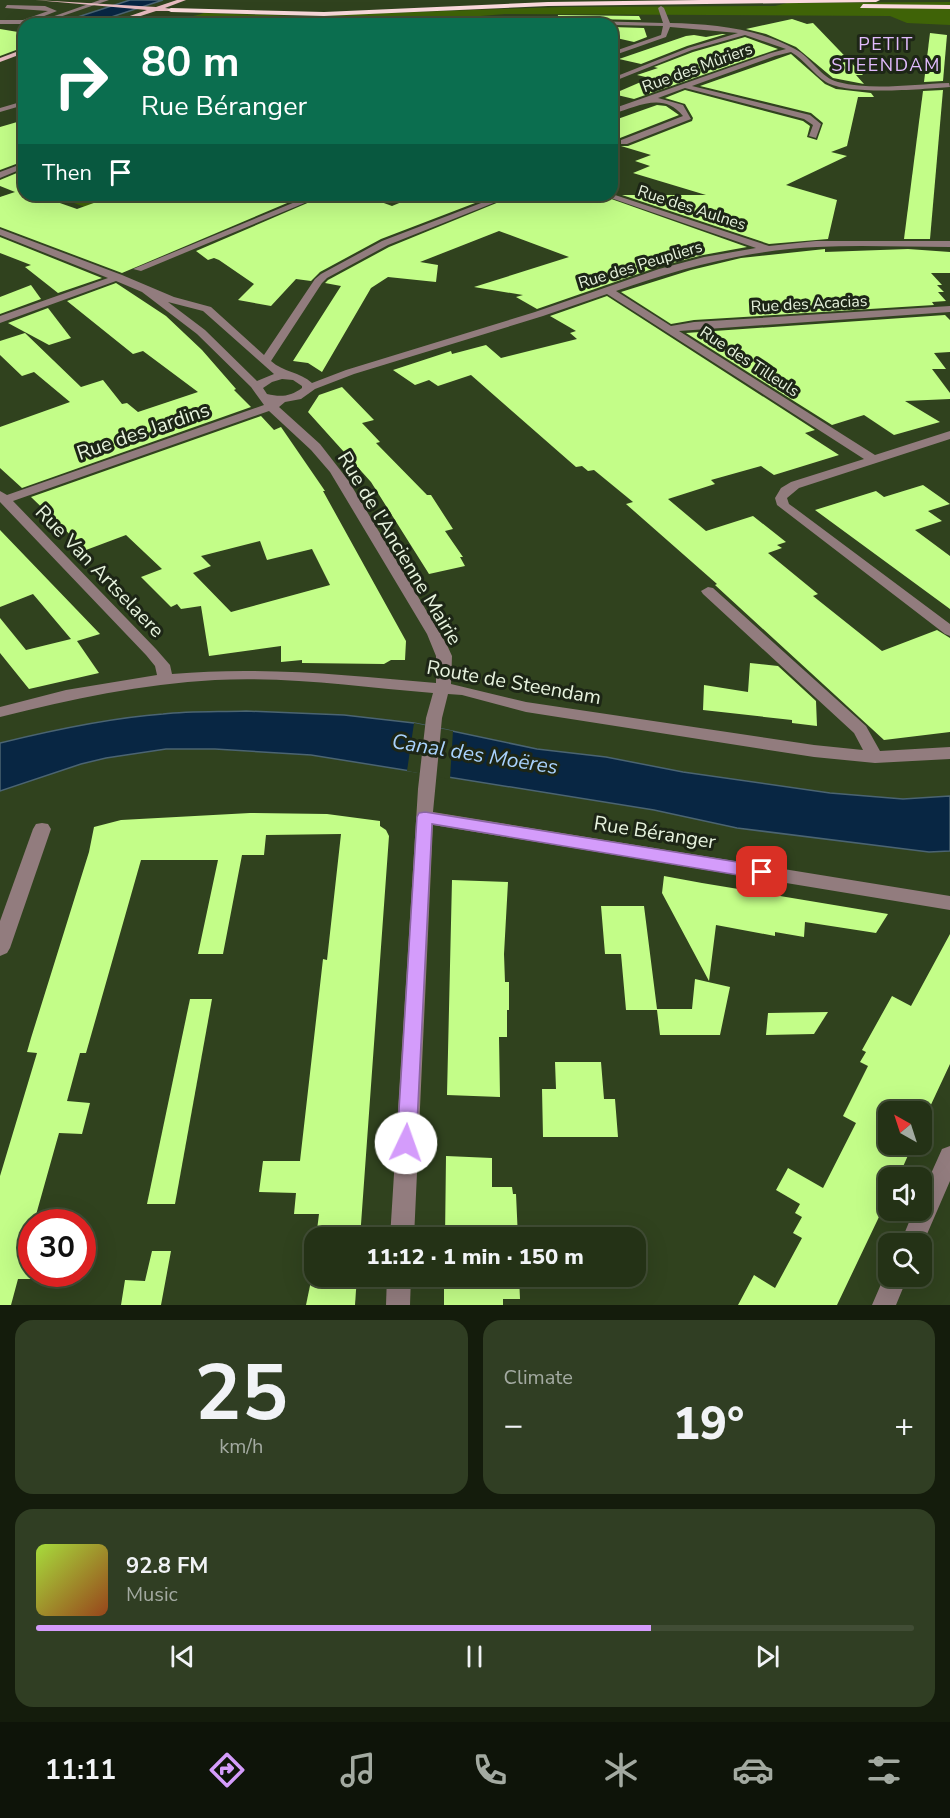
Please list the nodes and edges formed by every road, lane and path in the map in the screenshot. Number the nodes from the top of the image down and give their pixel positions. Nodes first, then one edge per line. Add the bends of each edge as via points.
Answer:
1 (38, 0) edge
2 (532, 0) edge
3 (876, 0) edge
4 (93, 2) edge
5 (105, 2) edge
6 (179, 5) edge
7 (155, 7) junction
8 (472, 7) junction
9 (950, 7) edge
10 (661, 8) dead end
11 (0, 18) edge
12 (35, 18) edge
13 (49, 18) edge
14 (126, 18) edge
15 (143, 18) edge
16 (0, 22) edge
17 (18, 22) edge
18 (618, 23) edge
19 (667, 24) junction
20 (18, 29) edge
21 (9, 32) dead end
22 (747, 33) junction
23 (793, 50) junction
24 (618, 52) edge
25 (18, 55) edge
26 (0, 62) edge
27 (618, 78) edge
28 (950, 85) edge
29 (684, 86) junction
30 (650, 98) junction
31 (18, 106) edge
32 (0, 110) edge
33 (618, 110) edge
34 (813, 136) dead end
35 (624, 142) dead end
36 (18, 168) edge
37 (0, 176) edge
38 (618, 199) edge
39 (305, 201) edge
40 (495, 201) edge
41 (0, 232) edge
42 (950, 244) edge
43 (768, 249) junction
44 (138, 269) dead end
45 (119, 277) junction
46 (144, 288) junction
47 (608, 290) junction
48 (950, 309) edge
49 (212, 312) junction
50 (0, 320) edge
51 (187, 320) junction
52 (671, 329) junction
53 (265, 361) junction
54 (350, 372) junction
55 (290, 376) junction
56 (260, 392) junction
57 (300, 394) junction
58 (271, 406) junction
59 (950, 435) edge
60 (307, 438) junction
61 (873, 459) junction
62 (2, 498) edge
63 (708, 591) dead end
64 (950, 631) edge
65 (165, 679) junction
66 (442, 687) junction
67 (0, 712) edge
68 (950, 753) edge
69 (875, 757) junction
70 (425, 817) junction
71 (42, 829) dead end
72 (950, 903) edge
73 (0, 948) edge
74 (950, 1156) edge
75 (403, 1227) edge
76 (916, 1233) edge
77 (399, 1287) edge
78 (892, 1287) edge
79 (398, 1305) edge
80 (884, 1305) edge

1 - 4 main road
2 - 6 highway via 294,10
3 - 8 highway
4 - 5 street
4 - 13 street
5 - 7 main road
5 - 7 main road
6 - 7 highway
6 - 8 highway via 312,14
6 - 15 main road
7 - 14 main road
8 - 9 highway
10 - 19 street
11 - 12 street via 14,12 8,7 54,11
16 - 17 street
18 - 19 street
19 - 22 street
19 - 24 street via 660,39
20 - 21 street
22 - 23 street
22 - 27 street via 690,49
23 - 28 street via 836,84
23 - 29 street, Rue des Mûriers
25 - 26 main road
29 - 30 street, Rue des Mûriers
29 - 34 street via 811,118 817,124
30 - 33 street, Rue des Mûriers
30 - 35 street via 680,106 688,117
31 - 32 street
36 - 37 street
38 - 43 street, Rue des Aulnes
39 - 44 street
40 - 53 street via 385,243 324,276
41 - 45 street, Rue de l'Ancienne Mairie
42 - 43 street, Rue des Peupliers via 839,243
43 - 47 street, Rue des Peupliers via 682,265
45 - 46 street, Rue de l'Ancienne Mairie
45 - 50 street
46 - 49 street, Rue de l'Ancienne Mairie
46 - 51 street, Rue de l'Ancienne Mairie
47 - 52 street, Rue des Tilleuls
47 - 54 street, Rue des Peupliers
48 - 52 street, Rue des Acacias
49 - 51 street via 196,312
49 - 53 street, Rue de l'Ancienne Mairie
51 - 56 street, Rue de l'Ancienne Mairie
52 - 61 street, Rue des Tilleuls
53 - 55 street, Rue de l'Ancienne Mairie
54 - 55 street, Rue des Peupliers
54 - 57 street, Rue des Peupliers
55 - 56 street, Rue des Peupliers via 265,380
55 - 57 street, Rue de l'Ancienne Mairie via 306,382
56 - 57 street via 277,400
56 - 58 street, Rue de l'Ancienne Mairie
57 - 58 street, Rue des Jardins
57 - 60 street, Rue de l'Ancienne Mairie via 294,410
58 - 60 street, Rue de l'Ancienne Mairie
58 - 62 street, Rue des Jardins
59 - 61 street
60 - 66 street, Rue de l'Ancienne Mairie via 346,487 441,648 446,671
61 - 64 street via 795,485 782,494 781,501 791,513
62 - 65 street, Rue Van Artselaere via 151,652 162,665
63 - 69 street via 860,730
65 - 66 street, Route de Steendam via 284,676
65 - 67 street, Route de Steendam via 112,686
66 - 69 street, Route de Steendam via 554,711 804,750
66 - 70 street, Rue de l'Ancienne Mairie via 434,718
68 - 69 street, Route de Steendam
70 - 72 street, Rue Béranger
70 - 75 street, Rue de l'Ancienne Mairie
71 - 73 street
74 - 76 street
77 - 79 street
78 - 80 street

